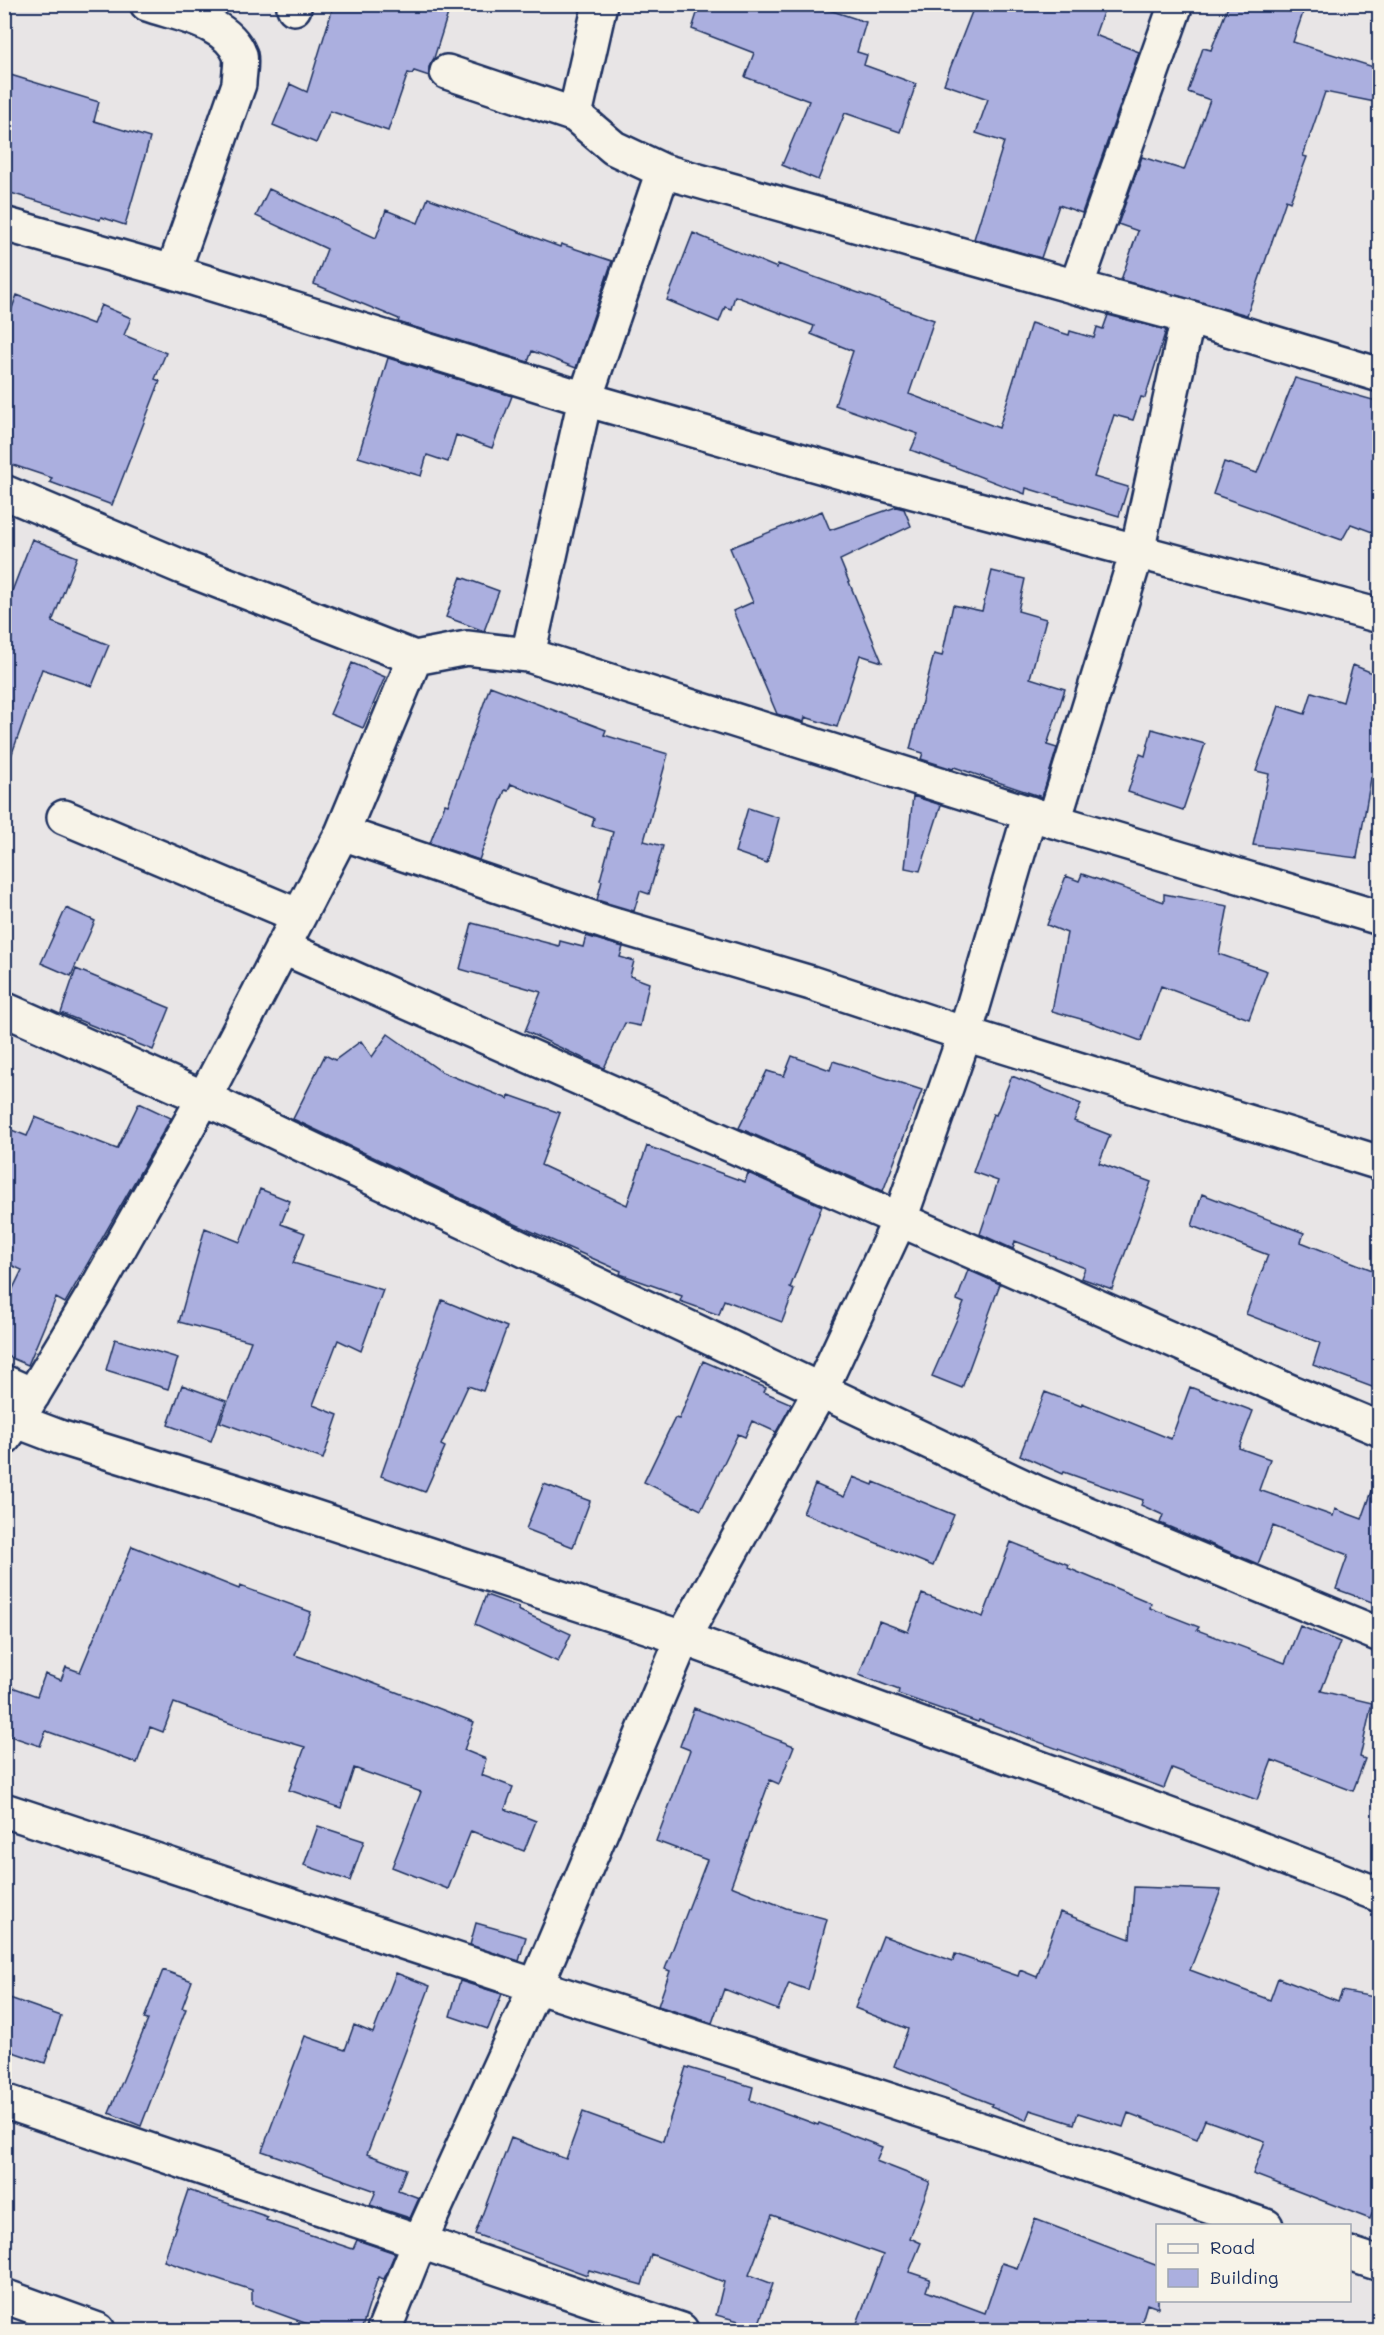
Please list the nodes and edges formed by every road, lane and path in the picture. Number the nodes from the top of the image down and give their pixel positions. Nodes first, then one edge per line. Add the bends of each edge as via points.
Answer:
1 (147, 4) edge
2 (600, 4) edge
3 (1176, 4) edge
4 (447, 72) dead end
5 (575, 115) junction
6 (663, 171) junction
7 (4, 224) edge
8 (173, 272) junction
9 (1076, 287) junction
10 (1188, 317) junction
11 (1380, 375) edge
12 (585, 399) junction
13 (4, 492) edge
14 (1137, 552) junction
15 (1380, 616) edge
16 (528, 655) junction
17 (415, 658) junction
18 (64, 817) dead end
19 (1042, 817) junction
20 (342, 833) junction
21 (300, 916) junction
22 (1380, 918) edge
23 (282, 948) junction
24 (4, 1009) edge
25 (964, 1034) junction
26 (204, 1098) junction
27 (1380, 1163) edge
28 (900, 1219) junction
29 (820, 1391) junction
30 (15, 1409) edge
31 (1380, 1429) edge
32 (1380, 1635) edge
33 (683, 1638) junction
34 (4, 1809) edge
35 (1380, 1895) edge
36 (536, 1986) junction
37 (4, 2101) edge
38 (1260, 2224) edge
39 (419, 2243) junction
40 (1351, 2254) edge
41 (1380, 2264) edge
42 (4, 2296) edge
43 (98, 2331) edge
44 (384, 2331) edge
45 (681, 2331) edge

1 - 8 street via 228,36 241,57 239,84
2 - 5 street
3 - 9 street
4 - 5 street
5 - 6 street via 614,148
6 - 9 street
6 - 12 street
7 - 8 street
8 - 12 street
9 - 10 street
10 - 11 street
10 - 14 street
12 - 14 street
12 - 16 street
13 - 17 street
14 - 15 street
14 - 19 street
16 - 17 street via 467,648
16 - 19 street
17 - 20 street
18 - 21 street
19 - 22 street
19 - 25 street
20 - 21 street
20 - 25 street via 607,923 811,983
21 - 23 street
23 - 26 street
23 - 28 street
24 - 26 street
25 - 27 street
25 - 28 street
26 - 29 street
26 - 30 street via 93,1295
28 - 29 street
28 - 31 street
29 - 32 street via 1035,1492
29 - 33 street
30 - 33 street via 59,1437
33 - 35 street
33 - 36 street
34 - 36 street
36 - 38 street via 1036,2147
36 - 39 street
37 - 39 street
39 - 44 street
39 - 45 street
40 - 41 street
42 - 43 street

